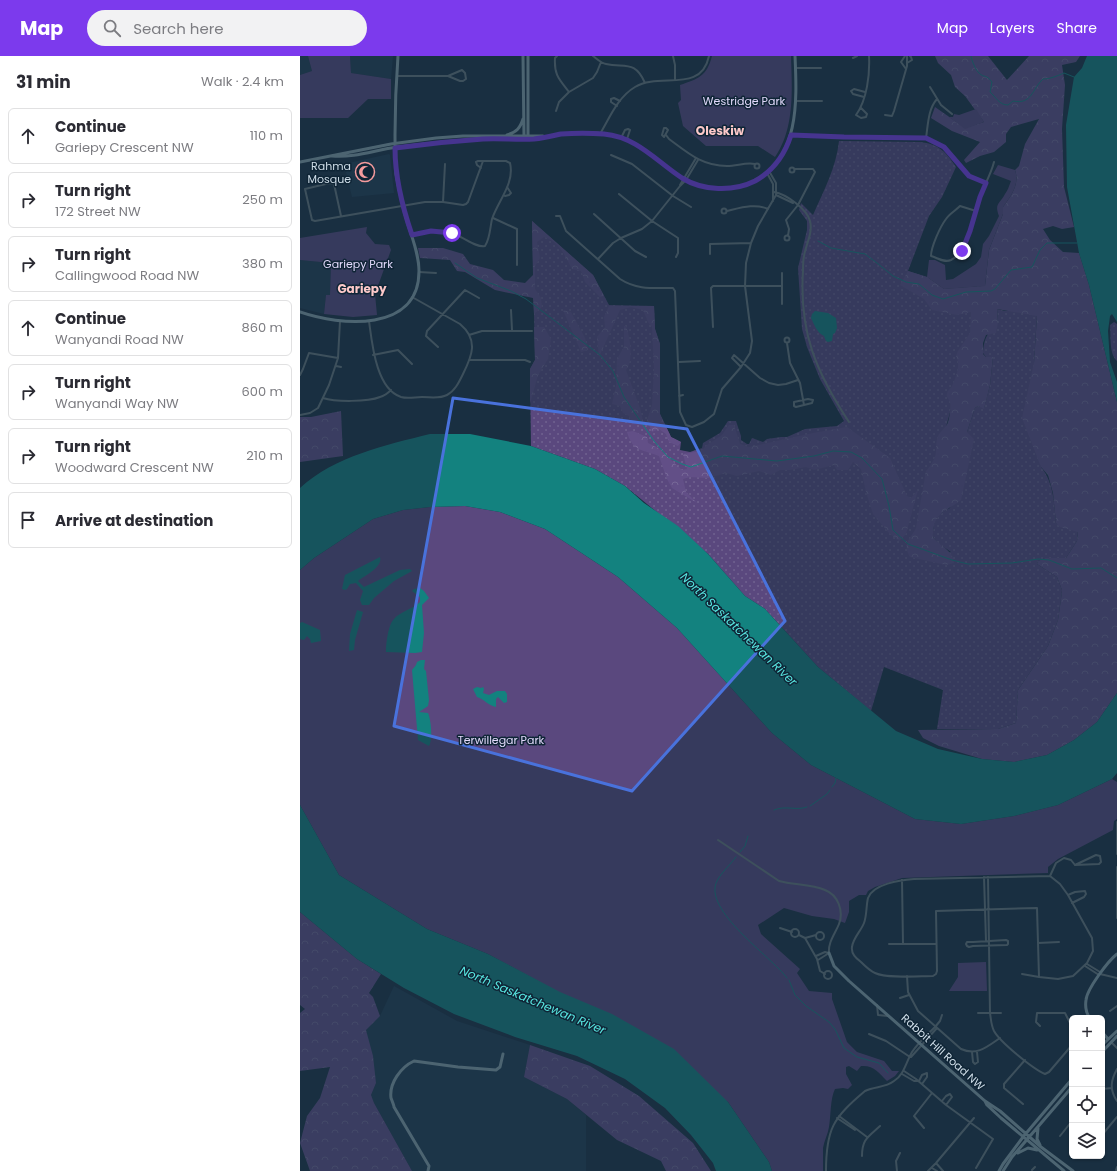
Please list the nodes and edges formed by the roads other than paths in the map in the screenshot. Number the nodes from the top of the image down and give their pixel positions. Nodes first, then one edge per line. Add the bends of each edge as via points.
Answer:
1 (398, 56) edge
2 (523, 56) edge
3 (528, 56) edge
4 (557, 56) edge
5 (593, 56) edge
6 (673, 56) edge
7 (709, 56) edge
8 (795, 56) edge
9 (856, 56) edge
10 (869, 56) edge
11 (906, 56) edge
12 (910, 56) edge
13 (853, 58) dead end
14 (601, 62) junction
15 (907, 63) junction
16 (796, 68) junction
17 (821, 68) dead end
18 (906, 69) junction
19 (396, 76) junction
20 (448, 76) junction
21 (675, 80) junction
22 (646, 83) junction
23 (930, 87) dead end
24 (569, 92) junction
25 (865, 92) junction
26 (864, 97) junction
27 (937, 99) junction
28 (620, 101) junction
29 (796, 101) junction
30 (822, 101) dead end
31 (617, 106) junction
32 (861, 108) junction
33 (556, 111) dead end
34 (952, 114) dead end
35 (885, 115) dead end
36 (523, 117) junction
37 (600, 134) junction
38 (666, 135) dead end
39 (791, 135) junction
40 (500, 136) junction
41 (526, 138) junction
42 (621, 138) junction
43 (926, 138) junction
44 (627, 139) junction
45 (395, 143) junction
46 (395, 148) junction
47 (332, 156) junction
48 (611, 156) dead end
49 (697, 159) junction
50 (483, 161) junction
51 (300, 162) edge
52 (994, 162) dead end
53 (445, 164) dead end
54 (755, 164) dead end
55 (481, 168) junction
56 (794, 169) dead end
57 (768, 172) junction
58 (684, 179) junction
59 (986, 183) junction
60 (507, 187) junction
61 (775, 193) junction
62 (619, 194) dead end
63 (504, 196) junction
64 (673, 196) junction
65 (443, 202) junction
66 (798, 205) junction
67 (403, 206) junction
68 (691, 207) dead end
69 (768, 209) junction
70 (976, 210) junction
71 (727, 211) dead end
72 (594, 214) dead end
73 (341, 216) junction
74 (556, 216) dead end
75 (493, 218) junction
76 (652, 221) junction
77 (412, 235) junction
78 (788, 236) dead end
79 (621, 238) junction
80 (751, 243) junction
81 (710, 254) dead end
82 (646, 257) dead end
83 (676, 257) dead end
84 (598, 259) junction
85 (517, 265) dead end
86 (419, 272) junction
87 (436, 273) dead end
88 (782, 274) dead end
89 (745, 286) junction
90 (781, 286) junction
91 (412, 297) junction
92 (479, 298) dead end
93 (782, 304) dead end
94 (511, 310) dead end
95 (300, 312) edge
96 (442, 314) junction
97 (340, 321) junction
98 (369, 321) junction
99 (713, 327) dead end
100 (512, 330) junction
101 (532, 331) dead end
102 (469, 335) junction
103 (787, 343) dead end
104 (438, 348) dead end
105 (373, 354) junction
106 (338, 358) junction
107 (469, 360) junction
108 (700, 361) dead end
109 (530, 362) dead end
110 (679, 362) junction
111 (412, 364) dead end
112 (743, 364) junction
113 (336, 366) junction
114 (341, 367) dead end
115 (741, 367) junction
116 (300, 375) edge
117 (798, 380) junction
118 (391, 390) junction
119 (683, 395) dead end
120 (679, 396) junction
121 (324, 398) junction
122 (803, 400) junction
123 (804, 405) junction
124 (300, 415) edge
125 (849, 422) dead end
126 (1117, 822) edge
127 (718, 840) dead end
128 (1117, 854) edge
129 (1075, 865) junction
130 (1117, 867) edge
131 (1050, 876) junction
132 (984, 877) junction
133 (988, 877) junction
134 (902, 880) junction
135 (1068, 895) junction
136 (1072, 902) junction
137 (987, 909) junction
138 (1117, 918) edge
139 (780, 928) dead end
140 (792, 932) junction
141 (799, 935) junction
142 (816, 935) dead end
143 (805, 938) junction
144 (988, 941) junction
145 (1059, 942) dead end
146 (1038, 943) junction
147 (889, 944) dead end
148 (903, 944) junction
149 (936, 944) junction
150 (988, 945) junction
151 (829, 953) junction
152 (1117, 954) edge
153 (816, 956) junction
154 (818, 960) junction
155 (1087, 964) junction
156 (1085, 966) junction
157 (825, 974) dead end
158 (1022, 974) dead end
159 (1100, 974) junction
160 (907, 976) junction
161 (1039, 977) junction
162 (1117, 978) edge
163 (909, 995) junction
164 (900, 998) dead end
165 (877, 1005) junction
166 (1117, 1006) edge
167 (1110, 1011) dead end
168 (990, 1013) junction
169 (1001, 1013) dead end
170 (978, 1014) dead end
171 (942, 1015) dead end
172 (1089, 1015) edge
173 (890, 1016) junction
174 (1069, 1020) edge
175 (1040, 1026) dead end
176 (935, 1027) junction
177 (1117, 1031) edge
178 (869, 1034) dead end
179 (1105, 1035) edge
180 (1117, 1036) edge
181 (1000, 1038) junction
182 (1109, 1040) junction
183 (1105, 1043) edge
184 (922, 1044) junction
185 (1117, 1048) edge
186 (1069, 1049) edge
187 (1103, 1051) edge
188 (972, 1052) junction
189 (977, 1052) junction
190 (503, 1054) dead end
191 (910, 1058) junction
192 (1025, 1060) junction
193 (1117, 1069) edge
194 (903, 1072) junction
195 (918, 1081) junction
196 (1069, 1083) edge
197 (922, 1084) junction
198 (1112, 1088) junction
199 (1105, 1089) edge
200 (1069, 1091) edge
201 (932, 1093) junction
202 (1117, 1101) edge
203 (942, 1102) junction
204 (1023, 1104) dead end
205 (946, 1105) junction
206 (838, 1117) junction
207 (1117, 1117) edge
208 (974, 1118) dead end
209 (970, 1122) junction
210 (1070, 1123) edge
211 (880, 1126) dead end
212 (1039, 1126) junction
213 (924, 1128) dead end
214 (1105, 1131) edge
215 (1024, 1136) junction
216 (1060, 1136) dead end
217 (867, 1137) junction
218 (1028, 1139) junction
219 (1041, 1147) junction
220 (1038, 1151) junction
221 (900, 1153) dead end
222 (862, 1156) dead end
223 (1012, 1157) junction
224 (936, 1163) junction
225 (1117, 1166) edge
226 (1035, 1167) dead end
227 (932, 1168) junction
228 (976, 1168) dead end
229 (1032, 1170) edge
230 (428, 1171) edge
231 (826, 1171) edge
232 (897, 1171) edge
233 (928, 1171) edge
234 (937, 1171) edge
235 (943, 1171) edge
236 (999, 1171) edge
237 (1003, 1171) edge
238 (1064, 1171) edge
239 (1072, 1171) edge
240 (1117, 1171) edge

1 - 19 street
2 - 36 street
3 - 41 street
4 - 24 street via 557,78
5 - 14 street
6 - 21 street
7 - 21 street via 707,66 700,73 690,79
8 - 16 street
9 - 13 street
10 - 25 street via 870,75
11 - 15 street
11 - 18 street via 901,62
12 - 15 street via 912,60
14 - 22 street via 632,67 642,74
14 - 24 street via 593,78
15 - 18 street
16 - 17 street
16 - 29 street
18 - 35 street via 892,116
19 - 20 street
19 - 45 street
20 - 20 street via 460,81 466,78 462,70
21 - 22 street
22 - 28 street via 628,92
23 - 27 street
24 - 33 street via 559,102
25 - 26 street
25 - 26 street via 854,89 851,92
26 - 32 street
27 - 34 street
27 - 43 street via 931,111
28 - 31 street
28 - 31 street via 611,99
29 - 30 street
29 - 39 street
31 - 37 street
32 - 32 street via 856,115 866,117 867,114
36 - 40 street via 518,131
36 - 41 street
37 - 41 street via 561,134
37 - 42 street
38 - 49 street
39 - 43 street
39 - 57 street via 782,156
40 - 41 street
40 - 45 street via 463,136
41 - 46 street via 440,142
42 - 44 street
42 - 44 street via 628,129 630,130
43 - 59 street via 944,147 969,176
44 - 58 street
45 - 46 street
45 - 47 street
46 - 47 street via 344,158
46 - 67 street via 396,172
47 - 51 street
48 - 64 street via 632,164
49 - 54 street via 718,166
49 - 58 street
50 - 55 street
50 - 55 street via 476,162
50 - 60 street via 510,162
52 - 59 street
53 - 65 street
55 - 65 street via 466,204
56 - 66 street via 813,169 815,172
57 - 58 street via 749,183 728,188 704,187
57 - 61 street
58 - 64 street
59 - 70 street
60 - 63 street
60 - 63 street via 511,193
61 - 66 street
61 - 69 street
62 - 76 street
63 - 75 street
64 - 68 street
64 - 76 street
65 - 67 street
66 - 78 street via 786,220
66 - 125 street via 811,222 802,281 804,320 811,350 822,376
67 - 73 street
67 - 77 street
69 - 71 street via 751,206
69 - 80 street
70 - 70 street via 962,251 945,262 931,256 941,229 951,213 960,206
72 - 79 street
73 - 73 street via 334,184 305,189 312,220
74 - 84 street via 560,216 566,231
75 - 77 street via 487,245 484,247 445,232
75 - 85 street via 517,229
76 - 79 street via 642,230
76 - 83 street via 678,238
77 - 86 street
79 - 82 street
79 - 84 street
80 - 81 street via 710,244
80 - 89 street via 746,263
84 - 110 street via 629,285 640,288 673,288
86 - 87 street
86 - 91 street
88 - 90 street
89 - 90 street
89 - 99 street via 711,288
89 - 112 street via 752,341 750,353
90 - 93 street
91 - 96 street
91 - 98 street via 399,311 389,317
92 - 96 street via 465,290
94 - 100 street
95 - 97 street
96 - 102 street via 460,324
96 - 104 street via 426,334
97 - 98 street
97 - 106 street
98 - 105 street
100 - 101 street
100 - 102 street via 480,331
102 - 107 street via 472,347
103 - 117 street via 789,357
105 - 111 street via 398,350
105 - 118 street via 378,369
106 - 113 street
106 - 116 street via 309,353
107 - 109 street
107 - 118 street via 458,385 445,396 405,397
108 - 110 street
110 - 120 street
112 - 115 street
112 - 115 street via 734,355 733,360
112 - 117 street via 769,383 782,384
113 - 114 street
113 - 121 street
115 - 120 street via 722,389 714,414 704,422 692,427 686,425 680,412
117 - 122 street
118 - 121 street via 375,399 342,401
119 - 120 street
121 - 124 street via 313,412
122 - 123 street
122 - 123 street via 811,398 813,402
122 - 123 street via 796,401 794,406
126 - 128 street
127 - 151 street via 779,881 823,889 833,896 840,906 841,917 830,942
129 - 129 street via 1099,864 1100,856 1096,855
129 - 131 street via 1071,860 1064,858 1056,863
130 - 138 street
131 - 133 street
131 - 135 street
132 - 133 street
132 - 134 street
132 - 137 street
133 - 137 street
134 - 148 street
134 - 160 street via 878,888 870,894 864,923 853,942 852,950 855,958 874,973
135 - 136 street
135 - 136 street via 1085,891 1084,897
136 - 155 street via 1092,938 1093,951
137 - 144 street
137 - 146 street via 1037,908
137 - 149 street via 936,911
139 - 140 street
140 - 141 street via 796,930
140 - 141 street via 793,937
141 - 143 street
142 - 143 street
143 - 153 street
144 - 150 street
144 - 150 street via 1006,940 1008,944
144 - 150 street via 969,941 966,944 969,947
145 - 146 street
146 - 161 street
147 - 148 street
148 - 149 street
149 - 160 street via 936,975
150 - 168 street
151 - 153 street
151 - 154 street
151 - 165 street, Rabbit Hill Road NW via 836,969
152 - 159 street
153 - 154 street
154 - 157 street via 819,969
155 - 156 street
155 - 159 street
156 - 159 street
156 - 161 street via 1073,976
158 - 161 street
159 - 162 street
159 - 172 street via 1086,999
160 - 163 street
163 - 164 street
163 - 176 street via 920,1013
165 - 173 street, Rabbit Hill Road NW
165 - 173 street, Rabbit Hill Road NW via 878,1015
166 - 167 street
168 - 169 street
168 - 170 street
168 - 181 street via 992,1026
171 - 176 street
173 - 184 street, Rabbit Hill Road NW
174 - 175 street via 1065,1013 1039,1013 1036,1014 1036,1020
176 - 184 street
176 - 188 street via 961,1049
177 - 182 street
178 - 191 street via 886,1041
179 - 182 street
180 - 182 street
181 - 189 street
181 - 192 street
182 - 183 street
182 - 185 street
182 - 187 street
184 - 191 street
184 - 215 street, Rabbit Hill Road NW via 991,1109
186 - 192 street via 1046,1074
188 - 189 street
188 - 189 street via 975,1064 978,1062
190 - 230 street via 500,1066 496,1070 414,1061 407,1064 396,1079 392,1091 394,1108 429,1166
191 - 194 street
192 - 204 street via 1004,1084 1004,1088
193 - 198 street via 1111,1082
194 - 195 street via 914,1081
194 - 206 street via 889,1085 865,1092
195 - 197 street
195 - 197 street via 927,1073
196 - 215 street
197 - 201 street
198 - 199 street
198 - 202 street
200 - 212 street
201 - 203 street
201 - 213 street via 914,1116
203 - 205 street
203 - 205 street via 950,1094 952,1097
205 - 209 street
206 - 217 street
206 - 231 street via 828,1139
207 - 214 street
208 - 209 street
209 - 224 street
209 - 228 street via 993,1139
210 - 216 street
211 - 217 street
212 - 218 street
212 - 219 street via 1037,1139
215 - 218 street, Rabbit Hill Road NW
215 - 236 street
217 - 222 street via 862,1145
218 - 219 street, Rabbit Hill Road NW
218 - 220 street, Rabbit Hill Road NW
218 - 223 street
219 - 239 street, Rabbit Hill Road NW
220 - 223 street via 1028,1148
220 - 238 street, Rabbit Hill Road NW
221 - 232 street via 896,1161
223 - 237 street
224 - 227 street
224 - 235 street
225 - 240 street
226 - 229 street
227 - 233 street
227 - 234 street

